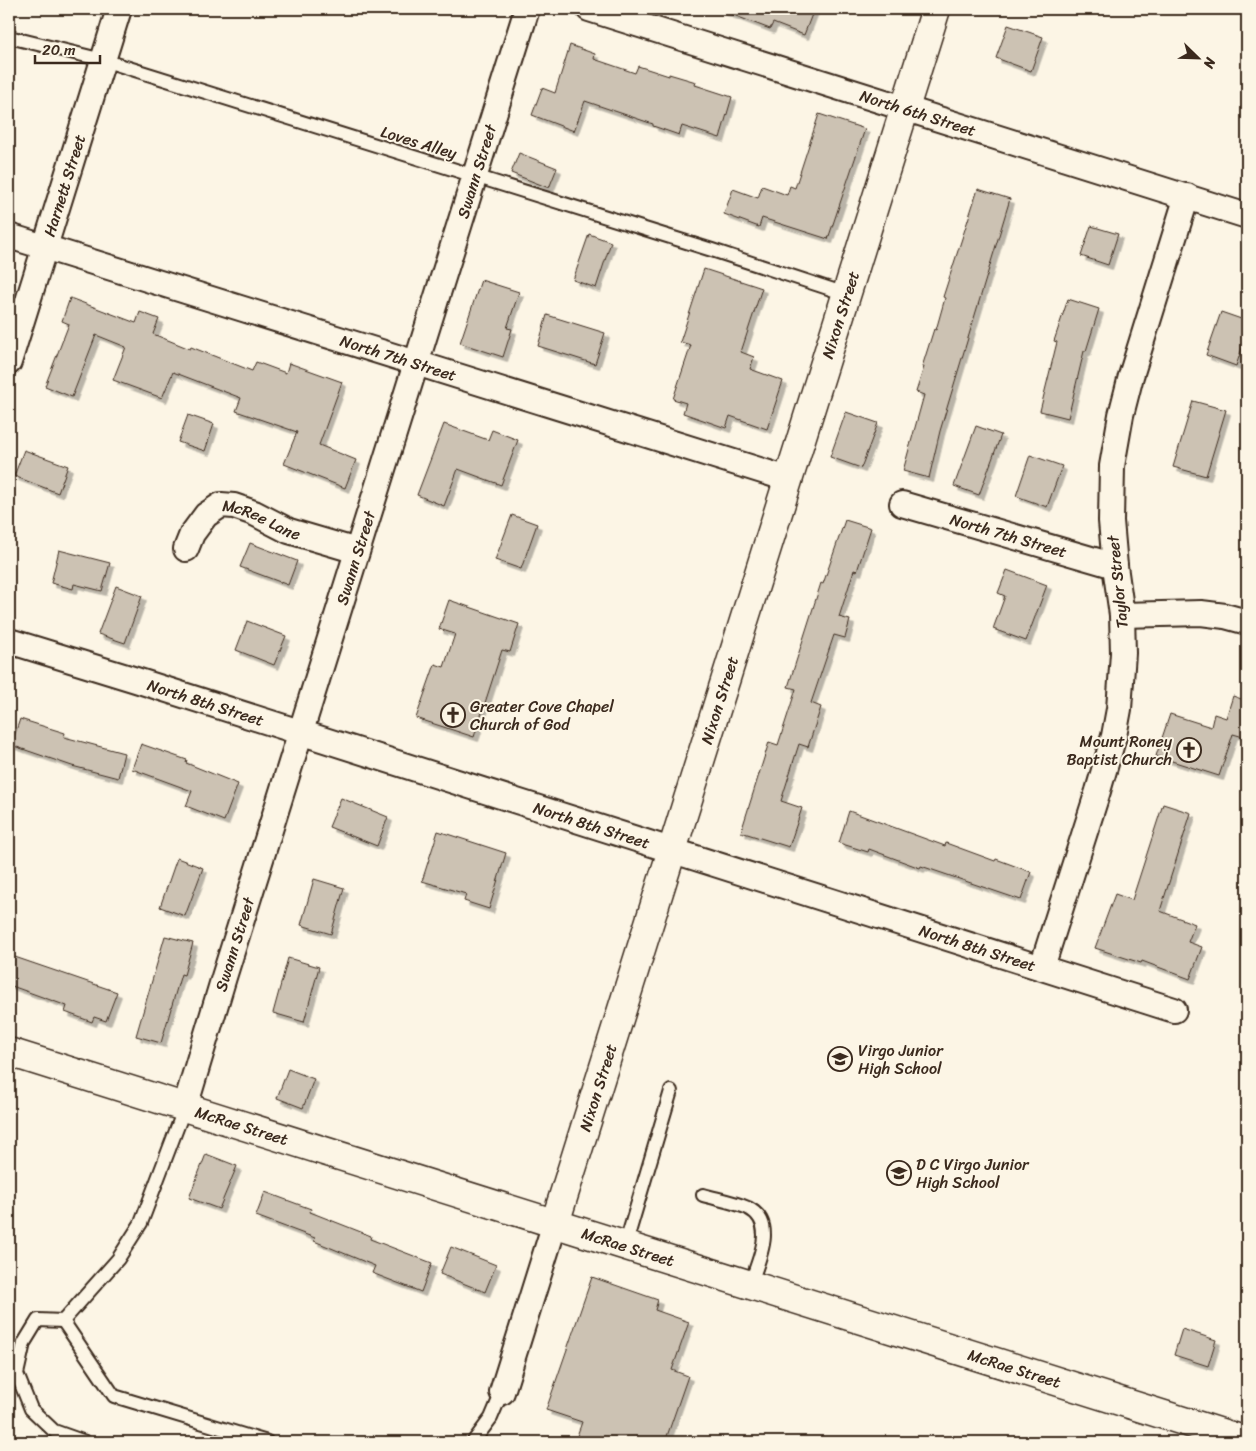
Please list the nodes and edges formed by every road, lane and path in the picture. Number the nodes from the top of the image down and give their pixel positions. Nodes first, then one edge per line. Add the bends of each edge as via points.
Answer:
1 (119, 9) edge
2 (526, 9) edge
3 (589, 9) edge
4 (936, 9) edge
5 (9, 37) edge
6 (103, 60) junction
7 (904, 108) junction
8 (474, 176) junction
9 (1188, 196) junction
10 (1247, 216) edge
11 (9, 236) edge
12 (45, 247) junction
13 (846, 294) junction
14 (9, 362) edge
15 (416, 362) junction
16 (788, 479) junction
17 (902, 504) dead end
18 (186, 549) dead end
19 (357, 551) junction
20 (1114, 566) junction
21 (1122, 615) junction
22 (1247, 622) edge
23 (9, 641) edge
24 (300, 733) junction
25 (672, 850) junction
26 (1042, 967) junction
27 (1174, 1010) dead end
28 (9, 1052) edge
29 (671, 1090) dead end
30 (184, 1107) junction
31 (703, 1195) dead end
32 (555, 1224) junction
33 (626, 1246) junction
34 (750, 1285) junction
35 (63, 1321) junction
36 (502, 1392) joint
37 (1247, 1441) edge
38 (85, 1442) edge
39 (267, 1442) edge
40 (473, 1442) edge

1 - 6 street, Harnett Street
2 - 8 street, Swann Street
3 - 7 street, North 6th Street
4 - 7 street, Nixon Street
5 - 6 lane, Loves Alley
6 - 8 lane, Loves Alley
6 - 12 street, Harnett Street
7 - 9 street, North 6th Street
7 - 13 street, Nixon Street
8 - 13 lane, Loves Alley
8 - 15 street, Swann Street
9 - 10 street, North 6th Street
9 - 20 street, Taylor Street via 1121,414 1110,488
11 - 12 street, North 7th Street
12 - 14 street, Harnett Street
12 - 15 street, North 7th Street
13 - 16 street, Nixon Street
15 - 16 street, North 7th Street
15 - 19 street, Swann Street
16 - 25 street, Nixon Street
17 - 20 street, North 7th Street
18 - 19 street, McRee Lane via 206,515 221,505 254,513 289,532
19 - 24 street, Swann Street
20 - 21 street, Taylor Street
21 - 22 street via 1185,612
21 - 26 street, Taylor Street via 1123,652 1114,736
23 - 24 street, North 8th Street
24 - 25 street, North 8th Street
24 - 30 street, Swann Street
25 - 26 street, North 8th Street
25 - 32 street, Nixon Street
26 - 27 street, North 8th Street
28 - 30 street, McRae Street
29 - 33 lane
30 - 32 street, McRae Street
30 - 35 lane via 141,1223 118,1259
31 - 34 lane via 747,1208 760,1216 764,1240
32 - 33 street, McRae Street
32 - 36 street, Nixon Street
33 - 34 street, McRae Street
34 - 37 street, McRae Street
35 - 38 lane via 38,1320 24,1343 17,1374 30,1409 54,1431
35 - 39 lane via 114,1396
36 - 40 lane via 491,1418

